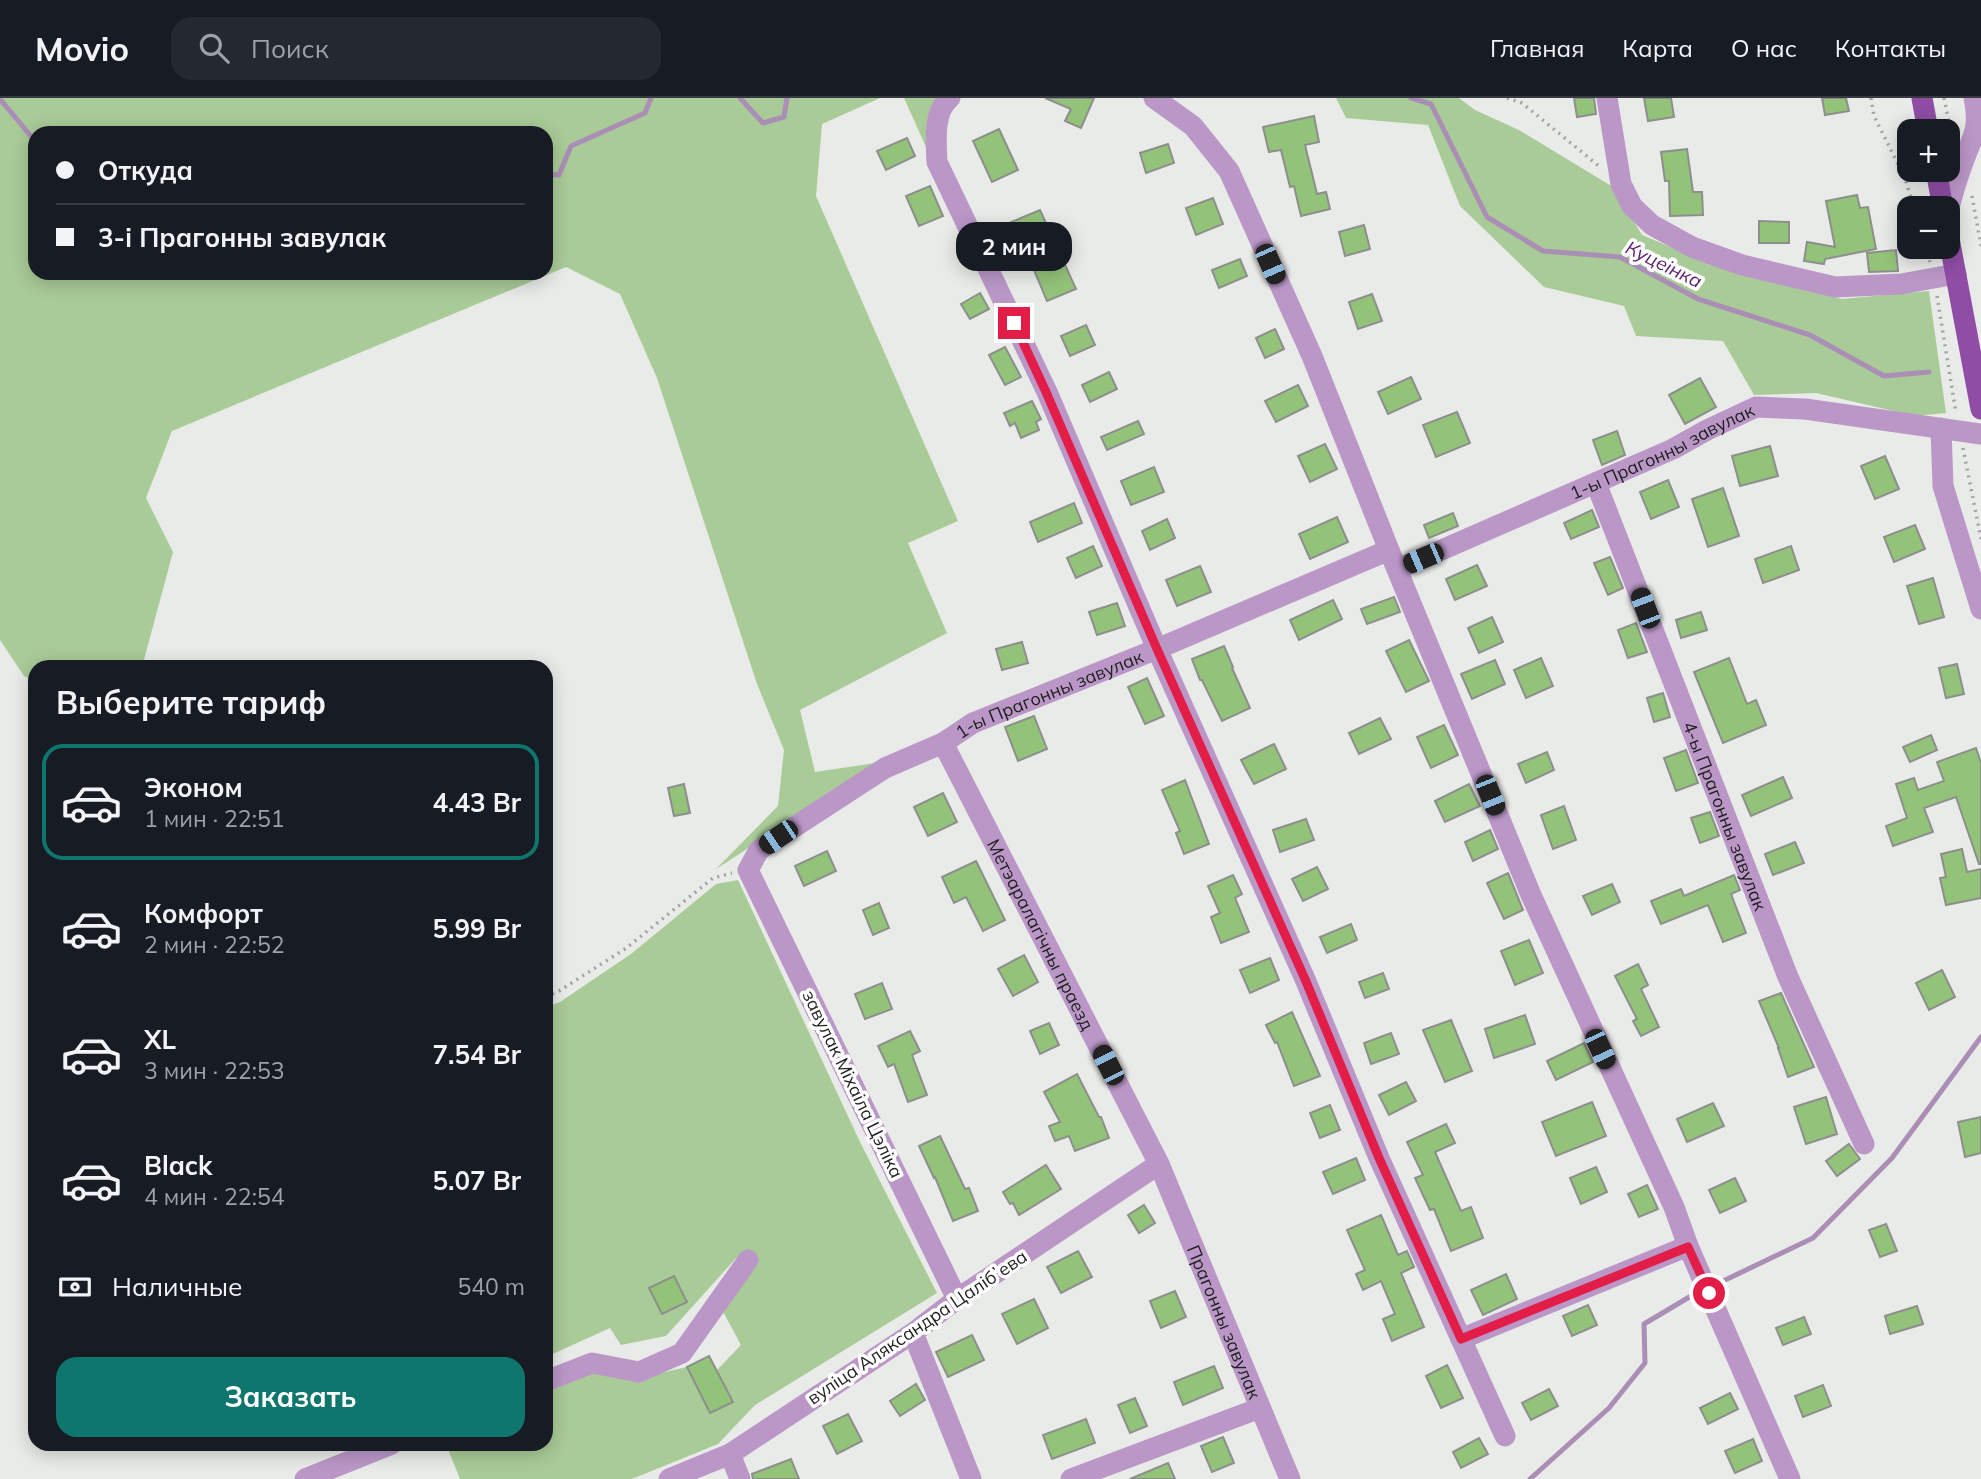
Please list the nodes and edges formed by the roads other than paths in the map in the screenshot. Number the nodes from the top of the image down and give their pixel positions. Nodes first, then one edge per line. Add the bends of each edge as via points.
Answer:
1 (1154, 98) edge
2 (1607, 98) edge
3 (1922, 98) edge
4 (1974, 98) edge
5 (948, 100) edge
6 (1926, 119) edge
7 (1952, 196) edge
8 (1953, 259) edge
9 (1956, 274) junction
10 (1981, 409) edge
11 (1950, 430) junction
12 (1981, 434) edge
13 (1596, 483) junction
14 (1394, 559) junction
15 (1981, 609) edge
16 (1157, 649) junction
17 (943, 743) junction
18 (748, 870) joint
19 (1864, 1144) dead end
20 (1159, 1164) junction
21 (1688, 1247) junction
22 (748, 1260) dead end
23 (957, 1299) junction
24 (913, 1333) junction
25 (1461, 1339) junction
26 (553, 1378) edge
27 (1260, 1408) junction
28 (1505, 1436) dead end
29 (375, 1451) edge
30 (730, 1454) junction
31 (305, 1479) edge
32 (669, 1479) edge
33 (740, 1479) edge
34 (971, 1479) edge
35 (1070, 1479) edge
36 (1290, 1479) edge
37 (1790, 1479) edge

1 - 14 street via 1193,126 1229,171 1312,356
2 - 9 street via 1621,184 1632,206 1652,225 1692,247 1742,265 1835,287 1901,284
3 - 6 main road
4 - 7 street via 1978,117 1974,136
5 - 16 street via 935,132 937,162 1046,392
8 - 9 main road
9 - 10 main road
11 - 12 street, 1-ы Прагонны завулак
11 - 13 street, 1-ы Прагонны завулак via 1805,409 1756,407
11 - 15 street via 1944,486
13 - 14 street, 1-ы Прагонны завулак
13 - 19 street, 4-ы Прагонны завулак via 1788,977
14 - 16 street, 1-ы Прагонны завулак
14 - 21 street via 1531,895 1674,1207
16 - 17 street, 1-ы Прагонны завулак via 973,723
16 - 25 street
17 - 18 street, 1-ы Прагонны завулак via 885,768 817,811 759,850
17 - 20 street, Метэаралагічны праезд
18 - 23 street, завулак Міхаіла Цэліка
20 - 23 street, вуліца Аляксандра Цалібʼева
20 - 27 street, Прагонны завулак
21 - 25 street
21 - 37 street
22 - 26 street via 682,1353 639,1372 592,1363
23 - 24 street, вуліца Аляксандра Цалібʼева
24 - 30 street, вуліца Аляксандра Цалібʼева
24 - 34 street
25 - 28 street
27 - 35 street
27 - 36 street, Прагонны завулак
29 - 31 street
30 - 32 street, вуліца Аляксандра Цалібʼева
30 - 33 street

